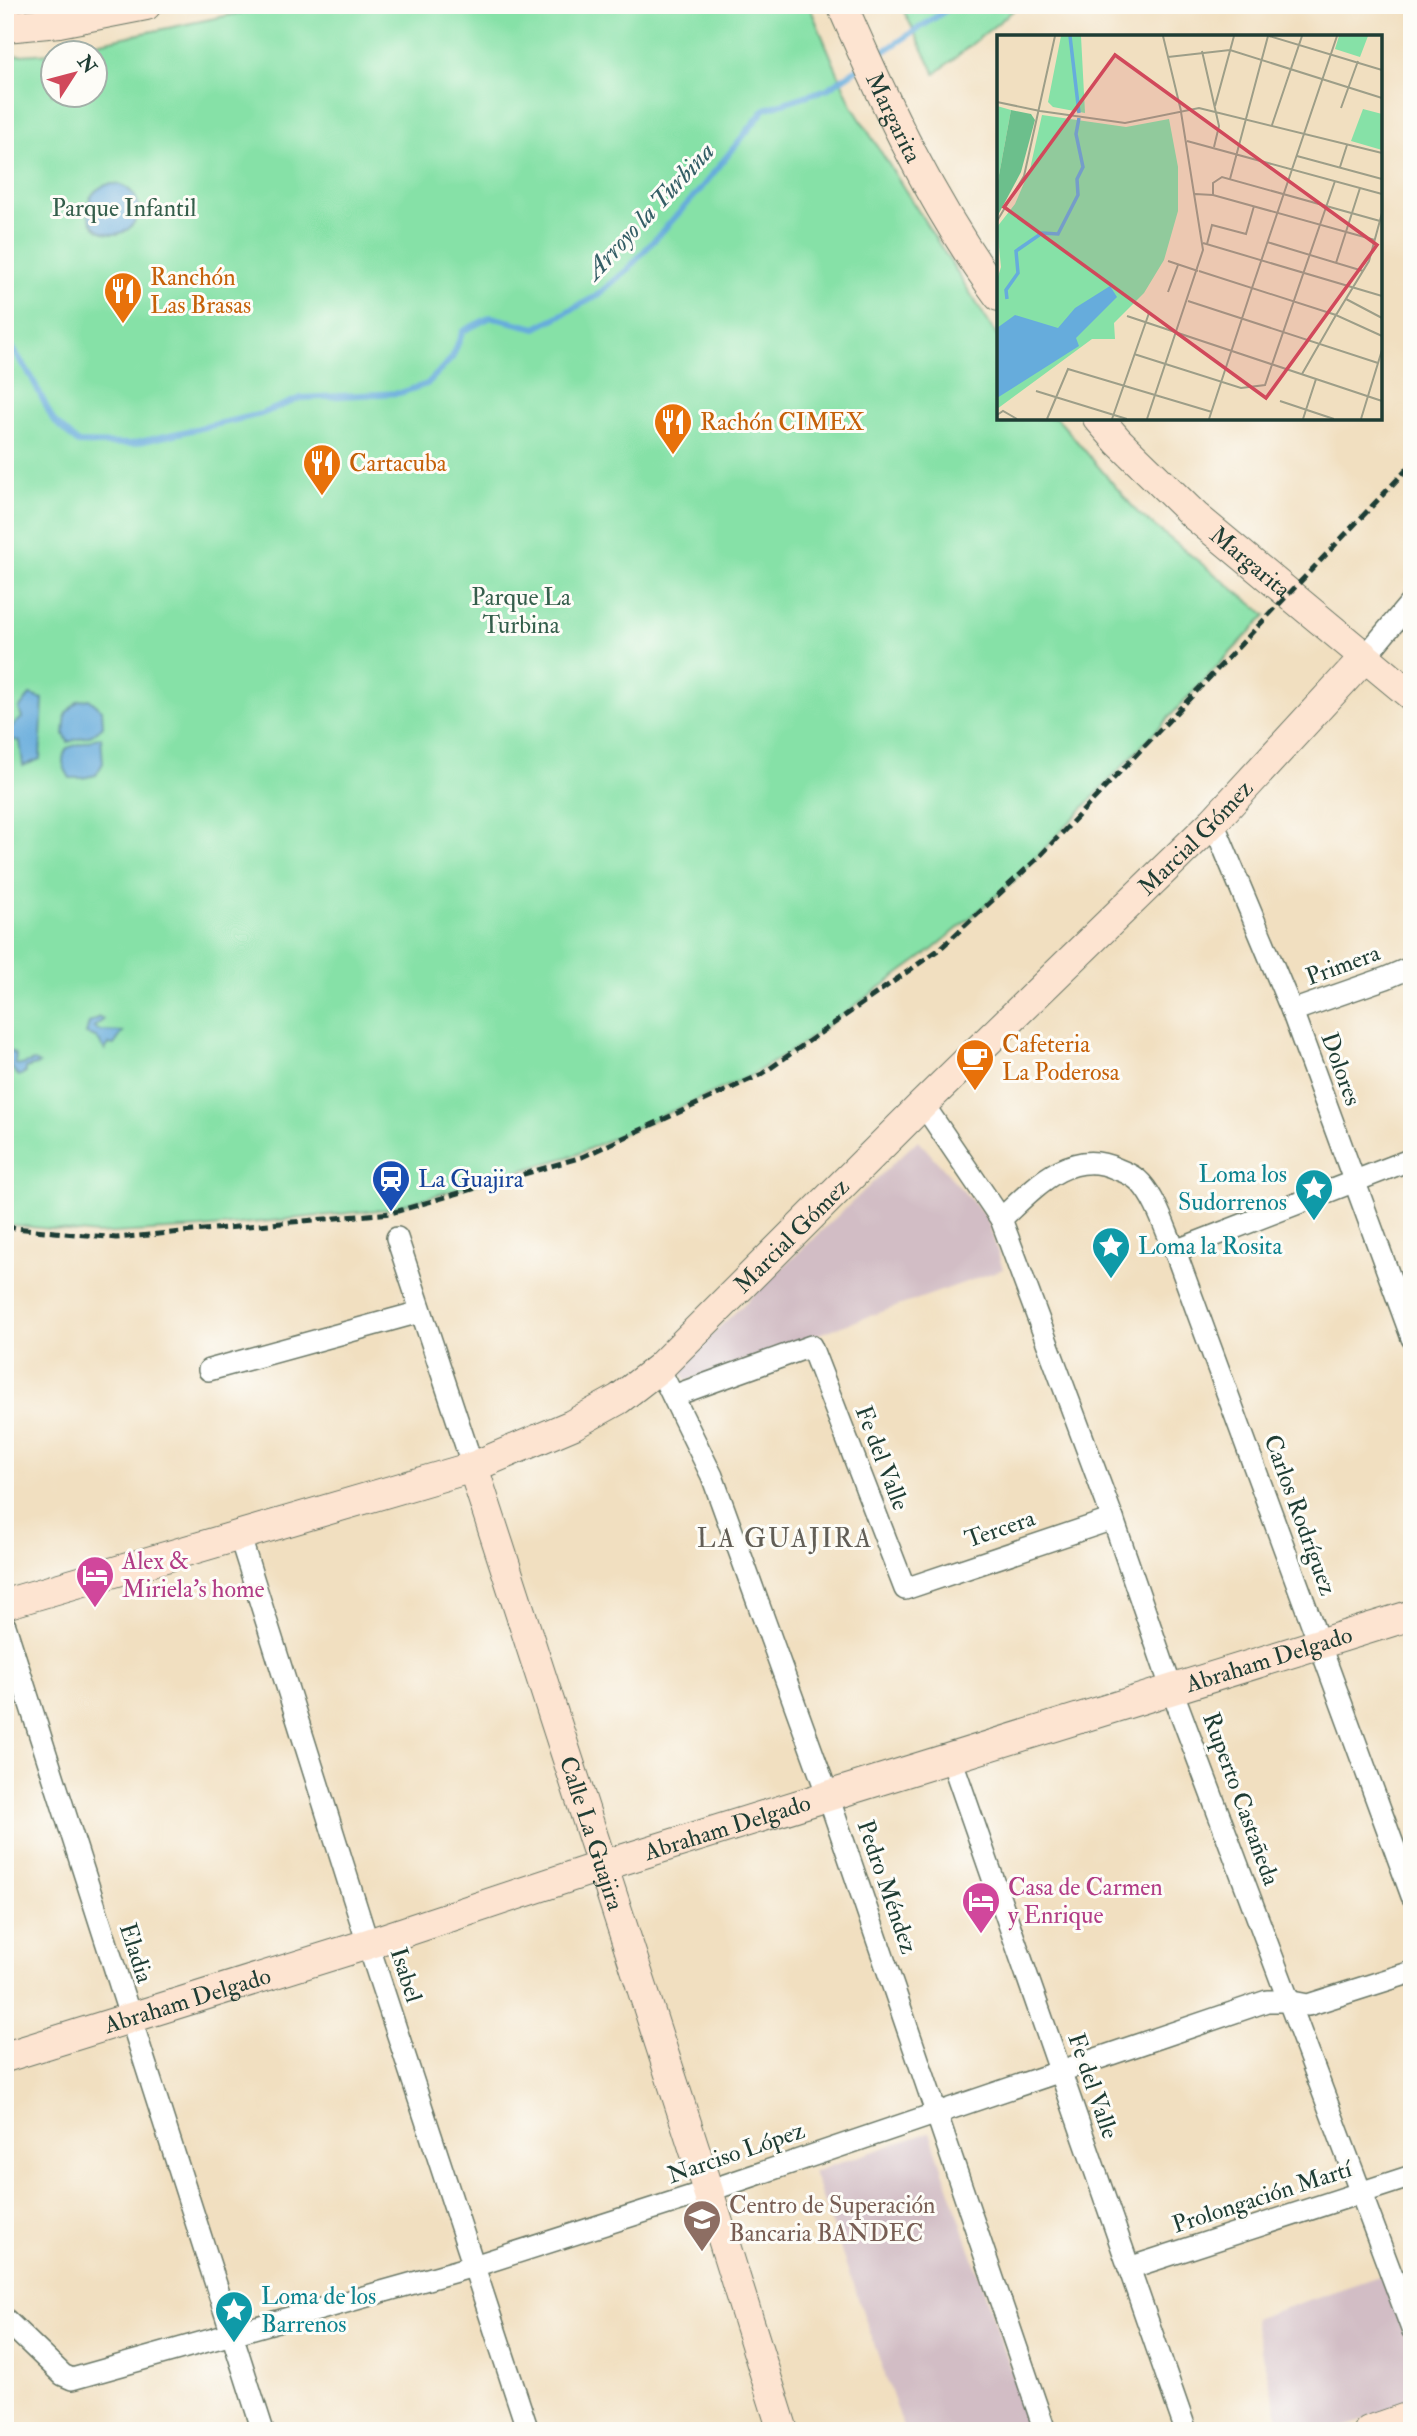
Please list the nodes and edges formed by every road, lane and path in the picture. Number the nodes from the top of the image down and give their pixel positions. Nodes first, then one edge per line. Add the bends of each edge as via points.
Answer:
1 (146, 5) edge
2 (842, 5) edge
3 (5, 27) edge
4 (997, 293) edge
5 (1100, 420) edge
6 (1412, 601) edge
7 (1364, 658) junction
8 (1412, 696) edge
9 (1213, 821) junction
10 (1412, 967) edge
11 (1292, 1011) junction
12 (923, 1104) junction
13 (1412, 1159) edge
14 (1354, 1182) junction
15 (1001, 1219) junction
16 (397, 1238) dead end
17 (1175, 1251) junction
18 (420, 1312) junction
19 (1412, 1338) edge
20 (659, 1368) junction
21 (209, 1370) dead end
22 (673, 1396) junction
23 (472, 1467) junction
24 (1113, 1518) junction
25 (239, 1534) junction
26 (905, 1589) joint
27 (5, 1604) edge
28 (1412, 1615) edge
29 (5, 1626) edge
30 (1319, 1644) junction
31 (1172, 1690) junction
32 (951, 1758) junction
33 (828, 1796) junction
34 (603, 1866) junction
35 (1412, 1896) edge
36 (368, 1944) junction
37 (1412, 1972) edge
38 (1287, 2001) junction
39 (129, 2018) junction
40 (5, 2057) edge
41 (1060, 2070) junction
42 (936, 2113) junction
43 (1412, 2176) edge
44 (708, 2191) junction
45 (1360, 2193) junction
46 (474, 2266) junction
47 (1129, 2268) junction
48 (5, 2319) edge
49 (1412, 2329) edge
50 (231, 2336) junction
51 (1412, 2416) edge
52 (263, 2431) edge
53 (528, 2431) edge
54 (783, 2431) edge
55 (1045, 2431) edge
56 (1186, 2431) edge
57 (1369, 2431) edge

1 - 3 main road
2 - 4 main road, Margarita via 889,112 927,183
5 - 7 main road, Margarita via 1195,516
6 - 7 street, Marcial Gómez
7 - 8 main road, Margarita
7 - 9 main road, Marcial Gómez
9 - 11 street, Dolores
9 - 12 main road, Marcial Gómez
10 - 11 street, Primera
11 - 14 street, Dolores
12 - 15 street, Ruperto Castañeda
12 - 20 main road, Marcial Gómez
13 - 14 street
14 - 17 street
14 - 19 street, Dolores
15 - 17 street, Carlos Rodríguez via 1048,1176 1098,1161 1139,1180
15 - 24 street, Ruperto Castañeda
16 - 18 street, Calle La Guajira
17 - 30 street, Carlos Rodríguez
18 - 21 street
18 - 23 street, Calle La Guajira
20 - 22 street, Pedro Méndez
20 - 23 main road, Marcial Gómez via 619,1399 572,1425
22 - 26 street, Fe del Valle via 811,1346
22 - 33 street, Pedro Méndez via 712,1476
23 - 25 main road, Marcial Gómez
23 - 34 main road, Calle La Guajira
24 - 26 street, Tercera
24 - 31 street, Ruperto Castañeda
25 - 27 main road, Marcial Gómez
25 - 36 street, Isabel
28 - 30 main road, Abraham Delgado
29 - 39 street, Eladia
30 - 31 main road, Abraham Delgado
30 - 35 street, Carlos Rodríguez
31 - 32 main road, Abraham Delgado
31 - 38 street, Ruperto Castañeda
32 - 33 main road, Abraham Delgado
32 - 41 street, Fe del Valle
33 - 34 main road, Abraham Delgado
33 - 42 street, Pedro Méndez
34 - 36 main road, Abraham Delgado
34 - 44 main road, Calle La Guajira
36 - 39 main road, Abraham Delgado
36 - 46 street, Isabel
37 - 38 street, Narciso López via 1308,2006
38 - 41 street, Narciso López via 1267,2001
38 - 45 street, Ruperto Castañeda
39 - 40 main road, Abraham Delgado
39 - 50 street, Eladia
41 - 42 street, Narciso López
41 - 47 street, Fe del Valle
42 - 44 street, Narciso López
42 - 55 street, Pedro Méndez
43 - 45 street, Prolongación Martí
44 - 46 street, Narciso López
44 - 54 main road, Calle La Guajira
45 - 47 street, Prolongación Martí
45 - 49 street, Ruperto Castañeda
46 - 50 street, Narciso López
46 - 53 street, Isabel
47 - 56 street, Fe del Valle
48 - 50 street, Narciso López via 62,2375 72,2379
50 - 52 street, Eladia
51 - 57 main road

